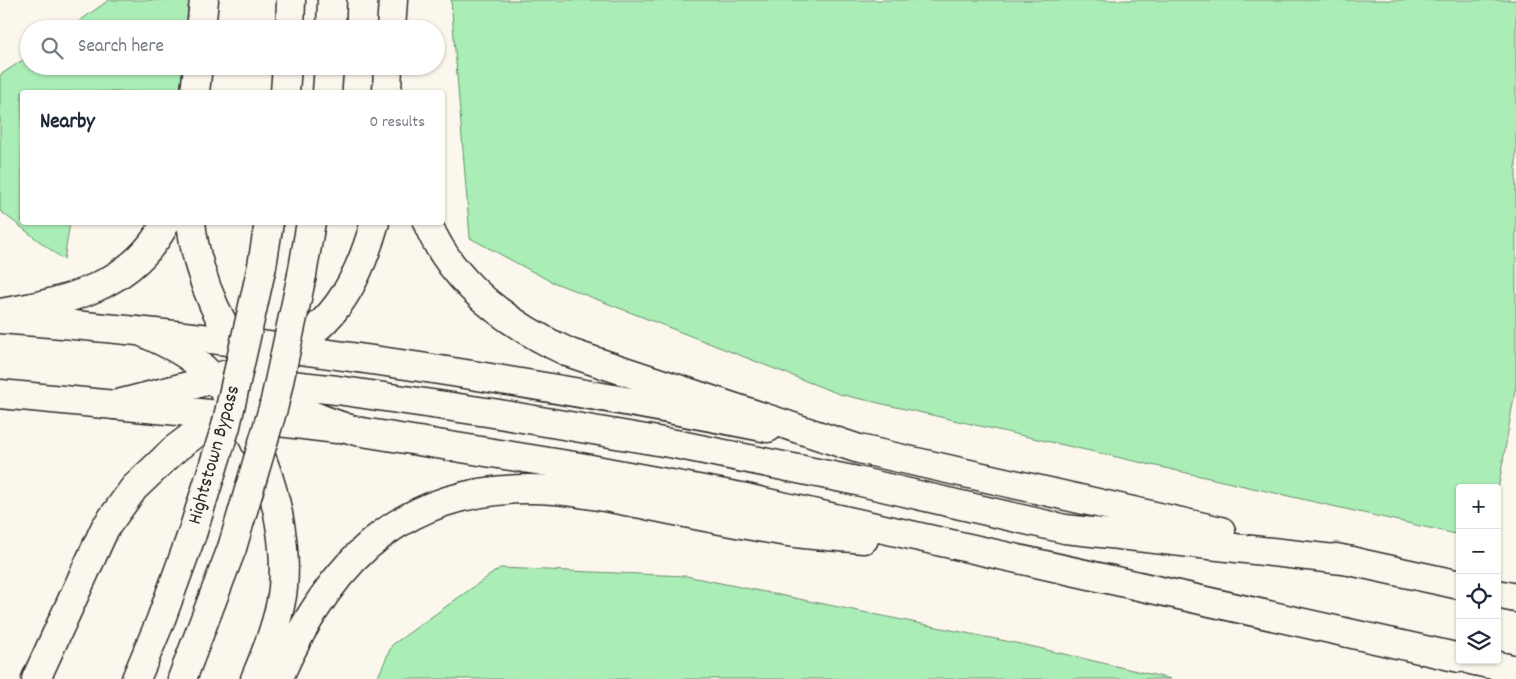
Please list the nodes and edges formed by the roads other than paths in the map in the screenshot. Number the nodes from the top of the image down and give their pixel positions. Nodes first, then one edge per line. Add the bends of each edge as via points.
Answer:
1 (204, 0) edge
2 (291, 0) edge
3 (332, 0) edge
4 (393, 0) edge
5 (399, 0) edge
6 (202, 20) edge
7 (290, 20) edge
8 (331, 20) edge
9 (392, 20) edge
10 (400, 20) edge
11 (197, 75) edge
12 (286, 75) edge
13 (328, 75) edge
14 (388, 75) edge
15 (402, 75) edge
16 (195, 90) edge
17 (285, 90) edge
18 (327, 90) edge
19 (388, 90) edge
20 (402, 90) edge
21 (164, 225) edge
22 (191, 225) edge
23 (269, 225) edge
24 (310, 225) edge
25 (374, 225) edge
26 (429, 225) edge
27 (0, 313) edge
28 (0, 319) edge
29 (142, 332) junction
30 (233, 341) junction
31 (292, 347) junction
32 (251, 365) junction
33 (212, 379) junction
34 (272, 388) junction
35 (0, 394) edge
36 (114, 405) junction
37 (232, 413) junction
38 (356, 432) junction
39 (860, 449) junction
40 (982, 550) junction
41 (1352, 561) junction
42 (1456, 585) edge
43 (1501, 595) edge
44 (1516, 598) edge
45 (1456, 657) edge
46 (1489, 664) edge
47 (1516, 670) edge
48 (36, 679) edge
49 (136, 679) edge
50 (182, 679) edge
51 (255, 679) edge
52 (278, 679) edge

1 - 6 main road
2 - 7 main road
3 - 8 main road
4 - 9 main road
5 - 10 main road
11 - 16 main road
12 - 17 main road
13 - 18 main road
14 - 19 main road
15 - 20 main road
21 - 27 main road via 142,256 107,283 75,297
22 - 30 main road via 207,291
23 - 49 main road, Hightstown Bypass, bridge via 226,426 174,586
24 - 50 main road, bridge via 274,405 232,548
25 - 31 main road via 344,297 322,325
26 - 39 main road via 444,252 475,291 503,316 544,341 597,363
28 - 29 main road
29 - 30 main road
29 - 33 main road via 184,353
30 - 31 main road
30 - 32 main road
31 - 32 main road
31 - 39 main road via 611,398
32 - 33 main road
32 - 34 main road
33 - 36 main road
33 - 37 main road
34 - 37 main road
34 - 38 main road via 308,414
34 - 41 main road via 298,386 337,390 657,441 856,481 1065,529
35 - 36 main road
36 - 37 main road
37 - 38 main road
37 - 48 main road via 152,469 119,508 93,552
37 - 51 main road via 269,477 283,545 282,597
38 - 40 main road via 741,497
39 - 41 main road
40 - 45 main road
40 - 52 main road via 784,532 554,490 502,490 476,494 403,520 364,548 314,608
41 - 42 main road
43 - 44 main road
46 - 47 main road

